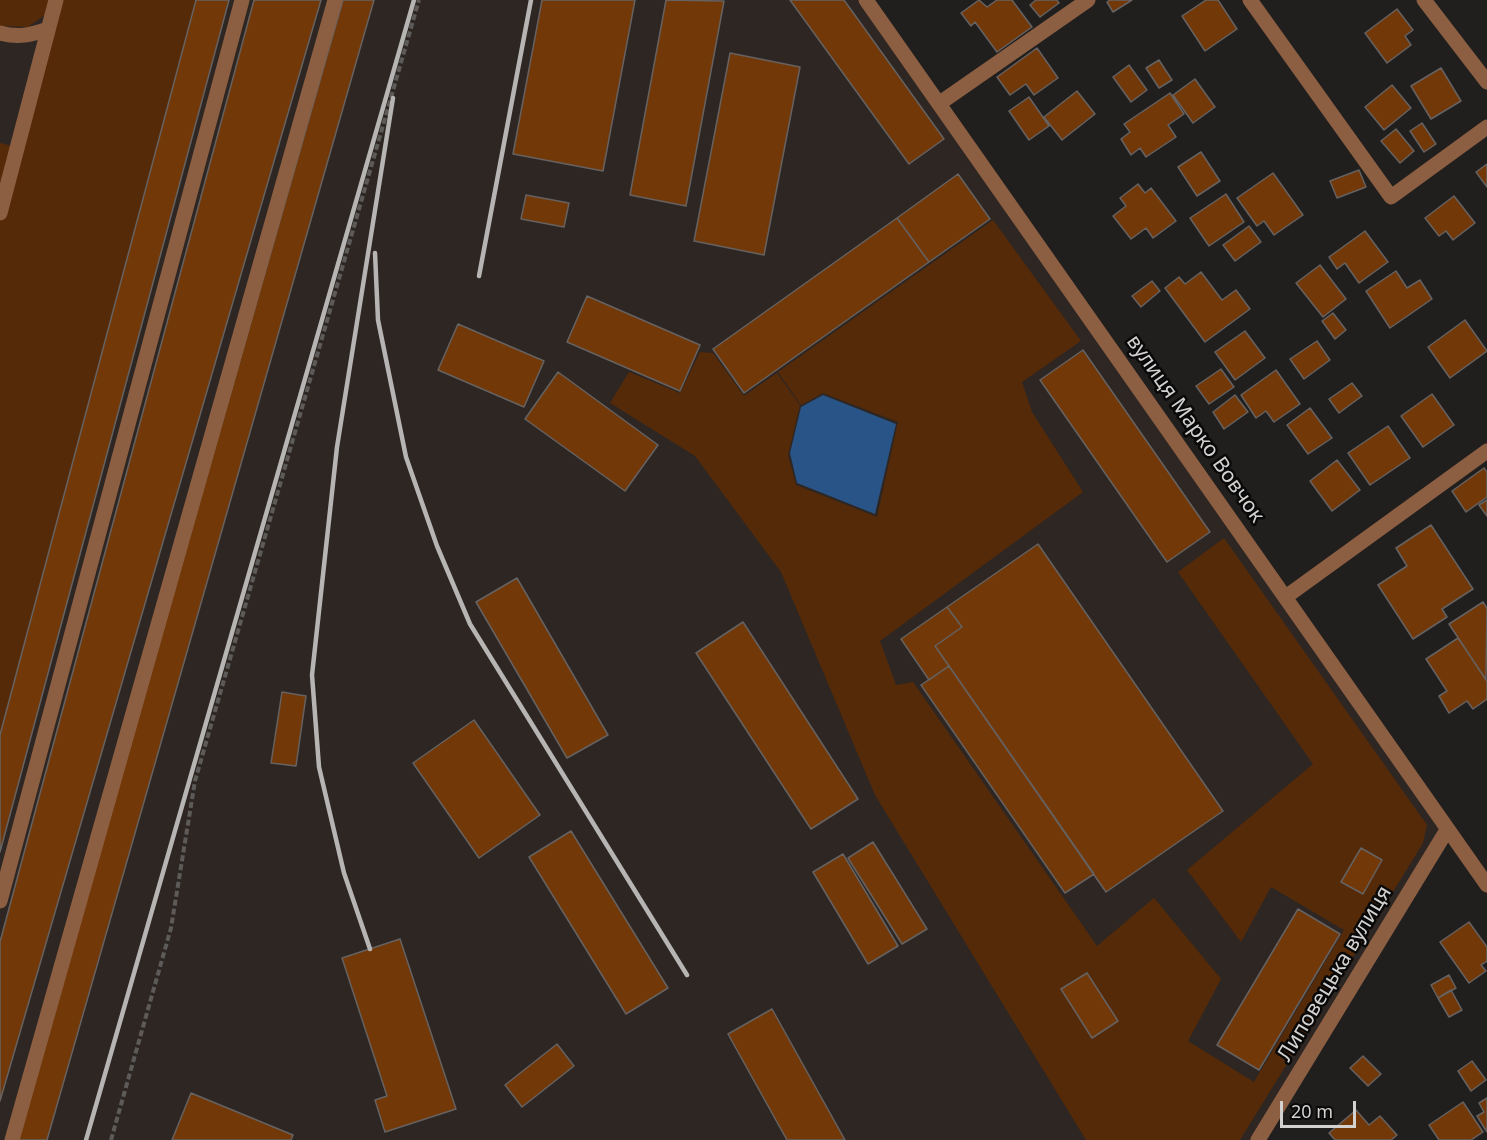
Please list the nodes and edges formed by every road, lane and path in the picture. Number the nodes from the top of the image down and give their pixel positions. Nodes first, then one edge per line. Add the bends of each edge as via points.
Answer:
1 (56, 0) edge
2 (242, 0) edge
3 (335, 0) edge
4 (419, 0) edge
5 (866, 0) edge
6 (1088, 0) edge
7 (1250, 0) edge
8 (1424, 0) edge
9 (48, 29) junction
10 (0, 33) edge
11 (1487, 82) edge
12 (940, 103) junction
13 (1487, 127) edge
14 (0, 213) edge
15 (1487, 451) edge
16 (1287, 596) junction
17 (1447, 830) junction
18 (1487, 885) edge
19 (0, 901) edge
20 (12, 1140) edge
21 (111, 1140) edge
22 (1258, 1140) edge

1 - 9 street
2 - 19 street
3 - 20 street
4 - 21 path via 195,781 171,928
5 - 12 street, вулиця Марко Вовчок
6 - 12 street
7 - 13 street via 1391,197
8 - 11 street
9 - 10 street via 30,36
9 - 14 street
12 - 16 street, вулиця Марко Вовчок
15 - 16 street
16 - 17 street, вулиця Марко Вовчок
17 - 18 street, вулиця Марко Вовчок
17 - 22 street, Липовецька вулиця

